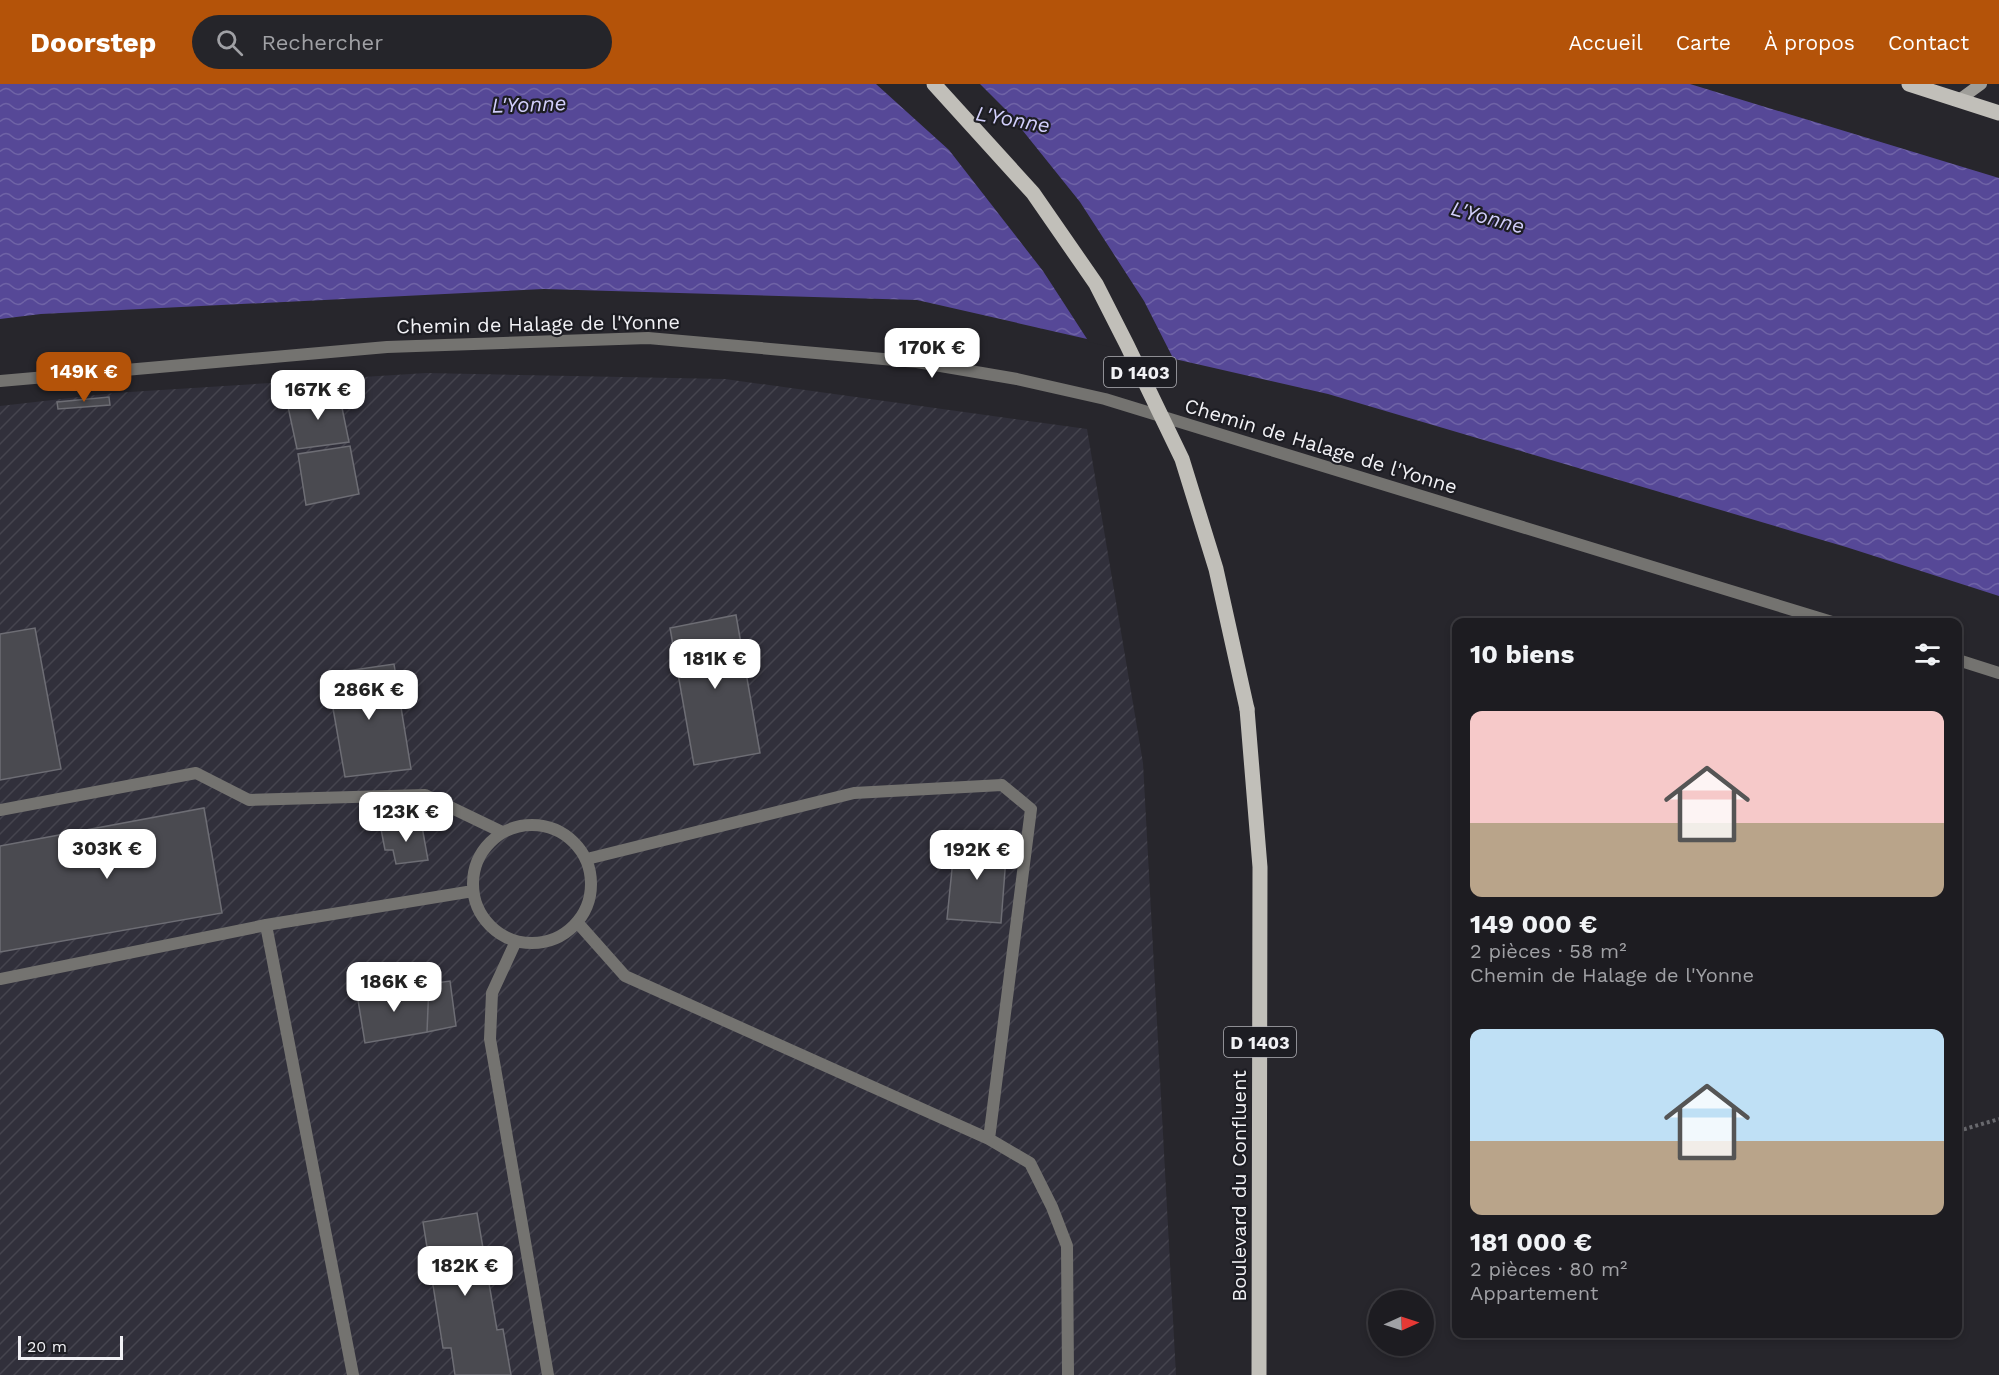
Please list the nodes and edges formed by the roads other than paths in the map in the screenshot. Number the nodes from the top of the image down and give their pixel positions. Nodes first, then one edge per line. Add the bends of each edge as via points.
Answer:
1 (934, 84) edge
2 (1909, 84) edge
3 (1981, 84) edge
4 (1959, 100) junction
5 (1999, 113) edge
6 (0, 381) edge
7 (1819, 618) edge
8 (1962, 661) edge
9 (1999, 673) edge
10 (0, 810) edge
11 (502, 832) junction
12 (587, 859) junction
13 (473, 891) junction
14 (577, 922) junction
15 (266, 925) junction
16 (516, 941) junction
17 (0, 979) edge
18 (989, 1138) junction
19 (354, 1375) edge
20 (548, 1375) edge
21 (1068, 1375) edge
22 (1259, 1375) edge

1 - 22 main road, Boulevard du Confluent / D 1403, bridge via 1033,193 1096,284 1182,459 1216,569 1246,709 1260,867
2 - 4 main road
3 - 4 street
4 - 5 main road
6 - 7 street, Chemin de Halage de l'Yonne via 387,347 648,338 917,362 1105,399
8 - 9 street
10 - 11 street via 196,773 249,800 425,795
11 - 12 street via 535,824 551,827 572,840
11 - 13 street via 479,858
12 - 14 street via 591,892
12 - 18 street via 854,793 1002,785 1031,809
13 - 15 street
13 - 16 street via 488,923
14 - 16 street via 564,934 549,940
14 - 18 street via 625,976
15 - 17 street
15 - 19 street
16 - 20 street via 492,993 490,1039
18 - 21 street via 1030,1163 1067,1246

